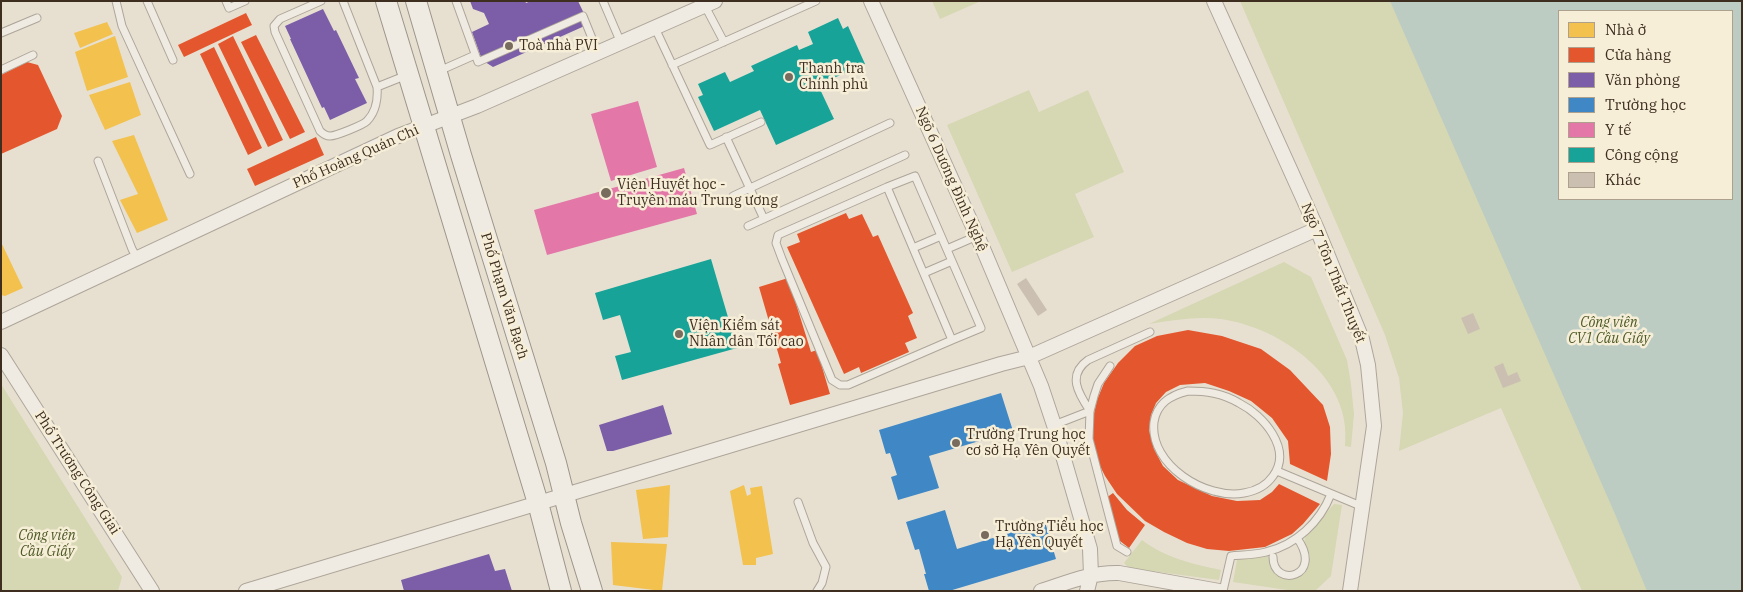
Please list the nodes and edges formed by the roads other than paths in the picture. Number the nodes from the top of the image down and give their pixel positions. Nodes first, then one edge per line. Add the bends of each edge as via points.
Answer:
1 (116, 1) edge
2 (147, 1) edge
3 (226, 1) edge
4 (245, 1) edge
5 (321, 1) edge
6 (343, 1) edge
7 (386, 1) edge
8 (416, 1) edge
9 (456, 1) edge
10 (603, 1) edge
11 (816, 1) edge
12 (871, 1) edge
13 (1214, 1) edge
14 (710, 3) edge
15 (37, 18) dead end
16 (655, 28) junction
17 (1, 32) edge
18 (724, 42) junction
19 (621, 44) junction
20 (598, 53) junction
21 (33, 54) dead end
22 (475, 55) junction
23 (173, 60) dead end
24 (672, 65) junction
25 (1, 70) edge
26 (436, 72) junction
27 (407, 75) junction
28 (376, 87) junction
29 (450, 116) junction
30 (761, 122) dead end
31 (890, 123) dead end
32 (424, 126) junction
33 (726, 137) junction
34 (905, 155) dead end
35 (98, 161) dead end
36 (190, 174) dead end
37 (887, 187) junction
38 (750, 188) junction
39 (732, 196) dead end
40 (764, 219) junction
41 (748, 226) dead end
42 (1317, 228) junction
43 (941, 236) junction
44 (977, 236) junction
45 (913, 248) junction
46 (946, 249) junction
47 (137, 258) junction
48 (952, 261) junction
49 (924, 273) junction
50 (1, 322) edge
51 (1150, 332) dead end
52 (952, 340) junction
53 (1, 355) edge
54 (1029, 357) junction
55 (1110, 366) dead end
56 (1090, 411) junction
57 (1054, 425) junction
58 (1277, 471) junction
59 (1332, 494) junction
60 (564, 495) junction
61 (798, 502) dead end
62 (538, 503) junction
63 (1364, 507) junction
64 (1297, 538) junction
65 (1127, 552) dead end
66 (1273, 557) dead end
67 (1091, 575) junction
68 (1222, 586) edge
69 (152, 591) edge
70 (246, 591) edge
71 (561, 591) edge
72 (592, 591) edge
73 (817, 591) edge
74 (1041, 591) edge
75 (1087, 591) edge
76 (1223, 591) edge
77 (1350, 591) edge

1 - 36 lane via 122,26
2 - 23 lane
3 - 4 lane via 229,8
5 - 28 lane via 280,19 274,26 320,131 332,136 367,122 378,99
6 - 28 lane
7 - 27 main road, Phố Phạm Văn Bạch
8 - 26 main road, Phố Phạm Văn Bạch
9 - 22 lane
10 - 19 lane
11 - 18 lane
12 - 44 street, Ngõ 6 Dương Đình Nghệ
13 - 42 street, Ngõ 7 Tôn Thất Thuyết
14 - 16 street, Phố Hoàng Quán Chi
14 - 18 lane
15 - 17 lane
16 - 19 street, Phố Hoàng Quán Chi
16 - 24 lane
18 - 24 lane
19 - 20 street, Phố Hoàng Quán Chi
20 - 22 lane via 583,16 478,62
20 - 29 street, Phố Hoàng Quán Chi
21 - 25 lane
22 - 26 lane
24 - 33 lane via 710,144
26 - 29 main road, Phố Phạm Văn Bạch
27 - 28 lane
27 - 32 main road, Phố Phạm Văn Bạch
29 - 32 street, Phố Hoàng Quán Chi
29 - 60 main road, Phố Phạm Văn Bạch
30 - 33 lane
31 - 38 lane
32 - 47 street, Phố Hoàng Quán Chi
32 - 62 main road, Phố Phạm Văn Bạch
33 - 38 lane
34 - 40 lane
35 - 47 lane
37 - 43 lane via 915,176
37 - 45 lane
37 - 52 lane via 778,234 778,251 832,380 848,386
38 - 39 lane
38 - 40 lane
40 - 41 lane
42 - 54 street
42 - 63 street, Ngõ 7 Tôn Thất Thuyết via 1362,339 1368,365 1374,426
43 - 45 lane
43 - 46 lane
44 - 46 lane
44 - 54 street, Ngõ 6 Dương Đình Nghệ
45 - 49 lane
46 - 48 lane
47 - 50 street, Phố Hoàng Quán Chi
48 - 49 lane
48 - 52 lane via 981,328
49 - 52 lane
51 - 56 lane via 1082,364 1075,380
53 - 69 street, Phố Trương Công Giai
54 - 57 street, Ngõ 6 Dương Đình Nghệ
54 - 60 street
55 - 56 lane via 1098,384
56 - 57 lane
56 - 65 lane via 1092,454 1117,546
57 - 67 street, Ngõ 6 Dương Đình Nghệ via 1090,548
58 - 58 lane via 1280,460 1278,443 1257,415 1240,403 1223,395 1188,391 1174,394 1158,409 1153,428 1158,448 1172,467 1196,484 1216,492 1245,493 1269,482
58 - 59 lane
59 - 63 lane
59 - 64 lane via 1321,514
60 - 62 street
60 - 72 main road, Phố Phạm Văn Bạch
61 - 73 lane via 813,543 826,566
62 - 70 street
62 - 71 main road, Phố Phạm Văn Bạch
63 - 77 street, Ngõ 7 Tôn Thất Thuyết
64 - 66 lane via 1306,557 1300,572 1290,576 1282,574 1275,567
64 - 68 lane via 1265,553 1231,556
67 - 68 street via 1119,573
67 - 74 street
67 - 75 street, Ngõ 6 Dương Đình Nghệ
68 - 76 lane

